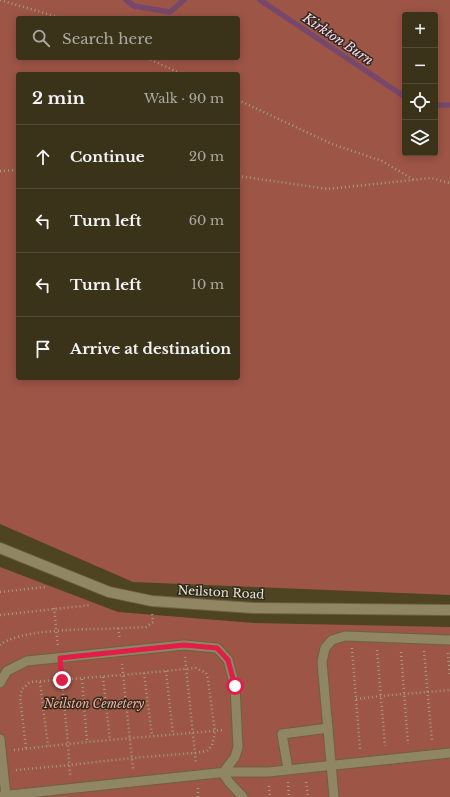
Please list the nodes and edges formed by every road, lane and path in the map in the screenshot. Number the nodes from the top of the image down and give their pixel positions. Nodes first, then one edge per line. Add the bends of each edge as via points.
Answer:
1 (0, 0) edge
2 (54, 16) edge
3 (151, 60) edge
4 (178, 72) edge
5 (240, 101) edge
6 (16, 170) edge
7 (0, 171) edge
8 (240, 176) edge
9 (415, 180) junction
10 (450, 183) edge
11 (0, 548) edge
12 (45, 587) dead end
13 (0, 592) edge
14 (152, 601) junction
15 (90, 605) dead end
16 (54, 608) junction
17 (450, 610) edge
18 (0, 616) edge
19 (118, 628) junction
20 (57, 631) junction
21 (351, 636) junction
22 (376, 637) junction
23 (400, 638) junction
24 (423, 639) junction
25 (448, 640) edge
26 (0, 645) edge
27 (184, 645) junction
28 (121, 651) junction
29 (60, 658) junction
30 (186, 669) junction
31 (166, 671) junction
32 (144, 673) junction
33 (123, 675) junction
34 (103, 677) junction
35 (450, 677) edge
36 (82, 679) junction
37 (62, 680) junction
38 (40, 682) junction
39 (0, 683) edge
40 (450, 690) edge
41 (428, 693) junction
42 (404, 694) junction
43 (381, 696) junction
44 (356, 699) junction
45 (237, 728) junction
46 (328, 728) junction
47 (214, 732) junction
48 (193, 733) junction
49 (173, 735) junction
50 (152, 736) junction
51 (130, 738) junction
52 (0, 739) edge
53 (110, 740) junction
54 (87, 742) junction
55 (68, 744) junction
56 (48, 746) junction
57 (26, 748) junction
58 (1, 752) junction
59 (195, 753) junction
60 (450, 753) edge
61 (433, 754) junction
62 (409, 757) junction
63 (132, 758) junction
64 (386, 759) junction
65 (361, 761) junction
66 (69, 765) junction
67 (331, 765) junction
68 (288, 769) junction
69 (3, 771) junction
70 (223, 773) junction
71 (196, 775) junction
72 (134, 782) junction
73 (73, 789) junction
74 (4, 796) edge
75 (198, 797) edge
76 (243, 797) edge
77 (334, 797) edge

1 - 2 path
3 - 4 path
5 - 9 path via 332,144 382,161
6 - 7 path
8 - 9 path via 328,189
9 - 10 path via 431,178
11 - 14 street, Neilston Road via 110,592
12 - 13 path
14 - 17 street, Neilston Road via 253,608
14 - 19 path via 153,622 146,627
15 - 16 path
16 - 18 path
16 - 20 path
19 - 20 path
19 - 28 path
20 - 26 path via 22,636
20 - 29 path
21 - 22 lane
21 - 44 path
21 - 46 lane via 332,640 325,648 322,662
22 - 23 lane
22 - 43 path
23 - 24 lane
23 - 42 path
24 - 25 lane
24 - 41 path
25 - 35 path
27 - 28 lane
27 - 30 path
27 - 45 lane via 217,648 228,660 235,686
28 - 29 lane
28 - 33 path
29 - 37 path
29 - 39 lane via 27,661 7,671
30 - 31 path
30 - 47 path via 196,668 206,674
30 - 48 path
31 - 32 path
31 - 49 path
32 - 33 path
32 - 50 path
33 - 34 path
33 - 51 path
34 - 36 path
34 - 53 path
36 - 37 path
36 - 54 path
37 - 38 path
37 - 55 path
38 - 56 path
38 - 57 path via 30,682 22,690 20,698
40 - 41 path
41 - 42 path
41 - 61 path
42 - 43 path
42 - 62 path
43 - 44 path
43 - 64 path
44 - 65 path
45 - 47 path
45 - 70 lane via 238,747 235,757
46 - 67 lane
46 - 68 lane via 282,734
47 - 48 path
47 - 59 path via 212,746 208,751
48 - 49 path
48 - 59 path
49 - 50 path
50 - 51 path
51 - 53 path
51 - 63 path
52 - 58 lane
53 - 54 path
54 - 55 path
55 - 56 path
55 - 66 path
56 - 57 path
57 - 58 path
58 - 69 lane
59 - 63 path
59 - 71 path
60 - 61 lane
61 - 62 lane
62 - 64 lane
63 - 66 path
63 - 72 path
64 - 65 lane
65 - 67 lane
66 - 69 path
66 - 73 path
67 - 68 lane
67 - 77 lane
68 - 70 lane
69 - 74 lane
70 - 71 lane
70 - 76 lane
71 - 72 lane
71 - 75 path
72 - 73 lane
73 - 74 lane

